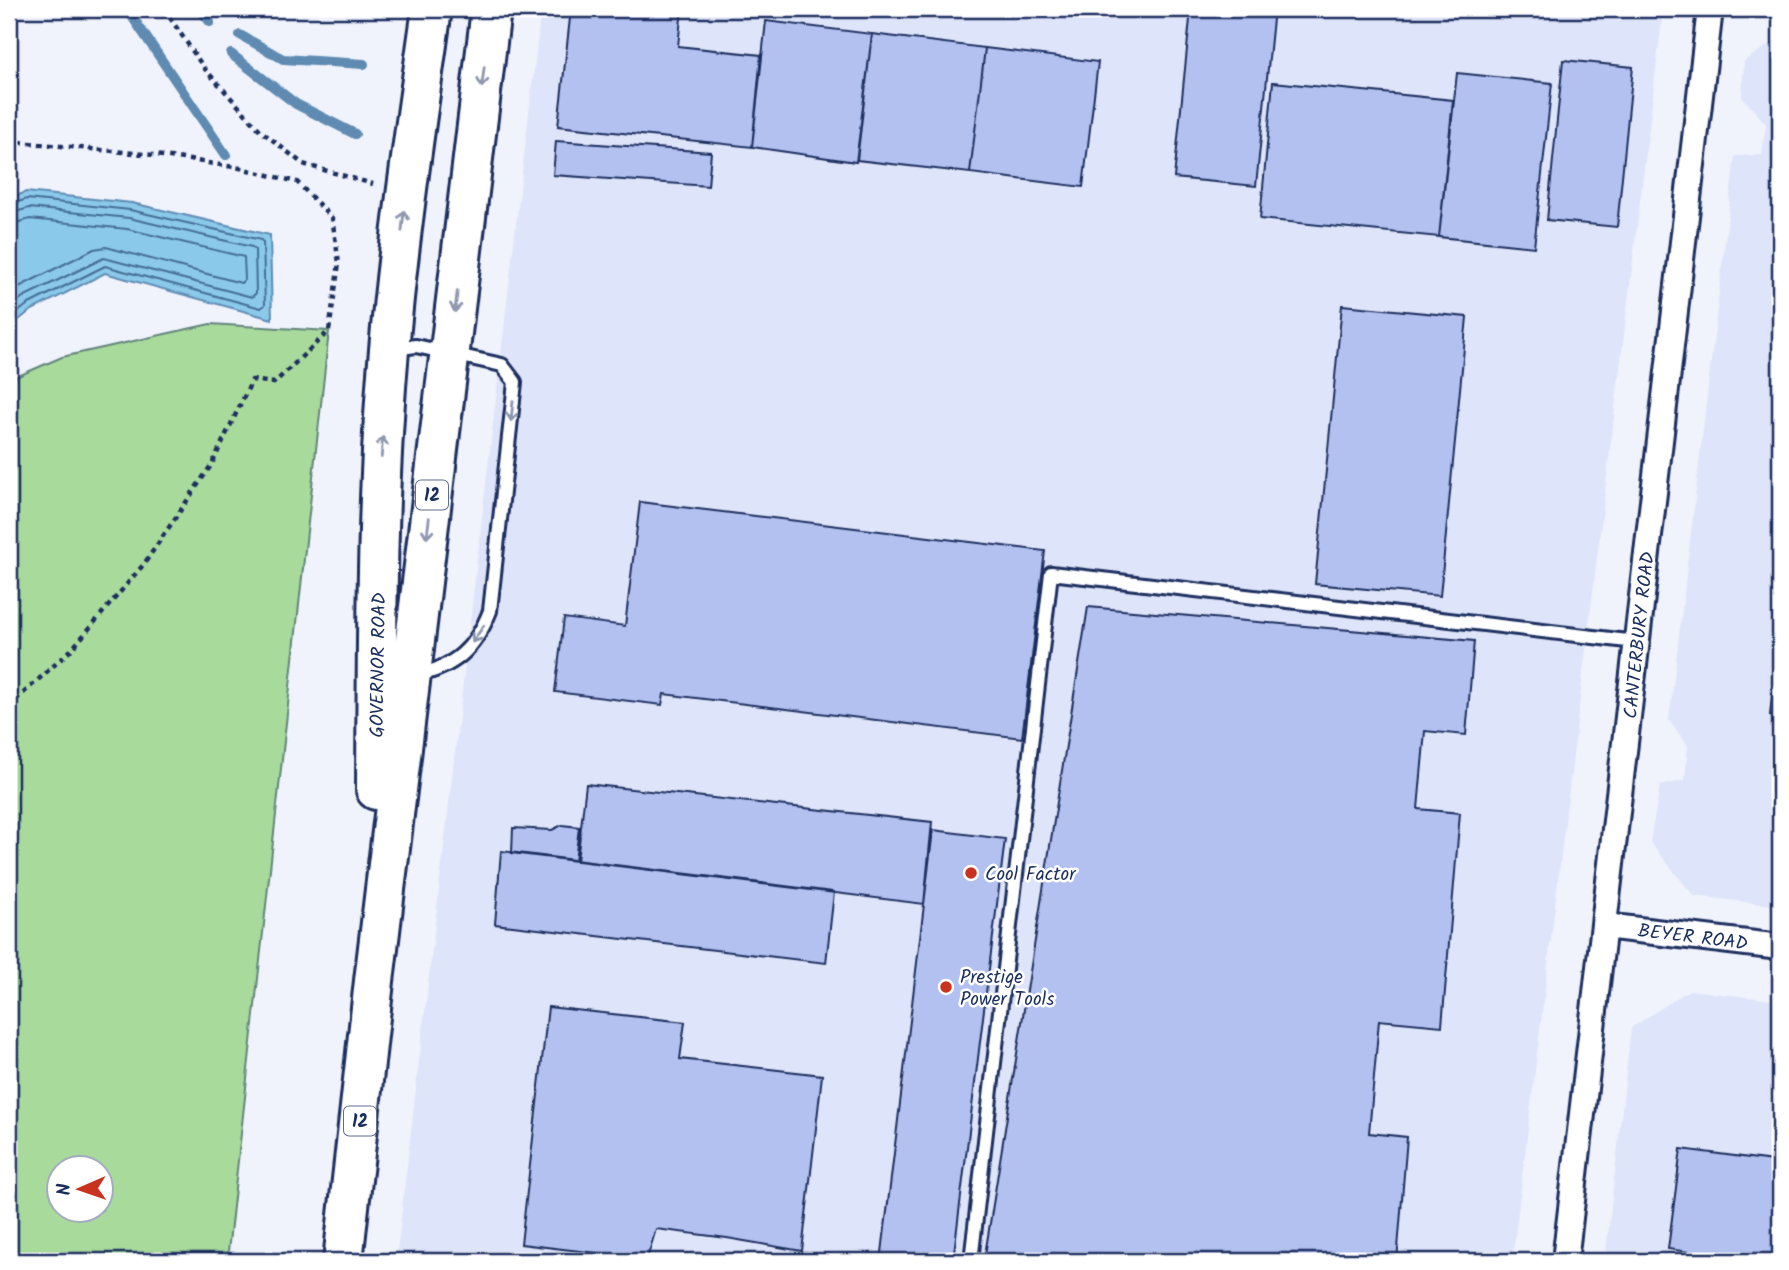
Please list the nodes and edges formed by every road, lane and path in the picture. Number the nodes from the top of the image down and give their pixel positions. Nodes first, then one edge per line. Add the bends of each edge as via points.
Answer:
1 (164, 9) edge
2 (432, 9) edge
3 (491, 9) edge
4 (1710, 9) edge
5 (9, 141) edge
6 (407, 190) junction
7 (389, 350) junction
8 (449, 352) junction
9 (1636, 642) junction
10 (410, 678) junction
11 (9, 706) edge
12 (1605, 926) junction
13 (1780, 947) edge
14 (374, 981) junction
15 (343, 1261) edge
16 (971, 1261) edge
17 (1565, 1261) edge

1 - 6 path via 204,68 261,131 303,164
2 - 6 main road, GOVERNOR ROAD / 12
3 -> 8 main road, GOVERNOR ROAD / 12
4 - 9 street, CANTERBURY ROAD
5 - 11 path via 164,156 298,181 332,218 340,263 329,331 274,383 253,380 212,464 144,564 71,650
7 -> 6 main road, GOVERNOR ROAD / 12
7 - 8 lane, GOVERNOR ROAD via 416,346
14 -> 7 main road, GOVERNOR ROAD / 12 via 379,581
8 -> 10 main road, GOVERNOR ROAD / 12
8 -> 10 lane, GOVERNOR ROAD via 502,365 515,382 490,611 480,636 457,659 438,671
9 - 12 street, CANTERBURY ROAD
9 - 16 lane via 1051,573
10 - 14 main road, GOVERNOR ROAD / 12
12 - 13 street, BEYER ROAD
12 - 17 street, CANTERBURY ROAD
14 - 15 main road, GOVERNOR ROAD / 12

